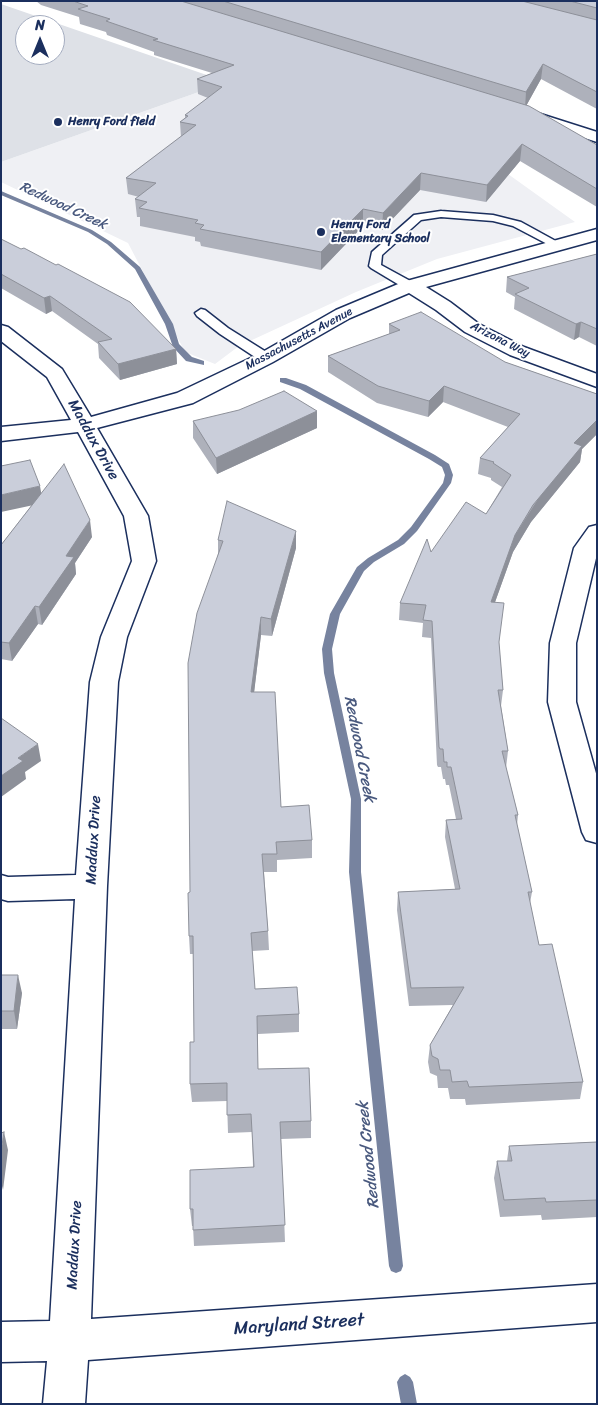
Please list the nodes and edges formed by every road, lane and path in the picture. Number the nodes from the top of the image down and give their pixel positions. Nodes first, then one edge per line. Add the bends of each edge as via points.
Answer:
1 (516, 112) edge
2 (597, 137) edge
3 (597, 234) edge
4 (557, 245) junction
5 (410, 286) junction
6 (201, 313) dead end
7 (1, 331) edge
8 (266, 358) junction
9 (597, 381) edge
10 (84, 425) junction
11 (1, 434) edge
12 (597, 532) edge
13 (597, 832) edge
14 (91, 886) junction
15 (1, 887) edge
16 (597, 1303) edge
17 (1, 1342) edge
18 (69, 1342) junction
19 (64, 1404) edge

1 - 2 street
3 - 4 street, Massachusetts Avenue
4 - 5 street, Massachusetts Avenue
4 - 5 lane via 518,224 493,218 441,214 418,217 376,254 375,266
5 - 8 street, Massachusetts Avenue via 343,314
5 - 9 street, Arizona Way via 472,328 517,351
6 - 8 lane
7 - 10 street, Maddux Drive via 55,373
8 - 10 street, Massachusetts Avenue via 185,398
10 - 11 street, Massachusetts Avenue
10 - 14 street, Maddux Drive via 136,516 144,561 114,637 104,682
12 - 13 street via 586,548 563,643 562,702
14 - 15 street
14 - 18 street, Maddux Drive
16 - 18 street, Maryland Street
17 - 18 street, Maryland Street
18 - 19 street, Maddux Drive

